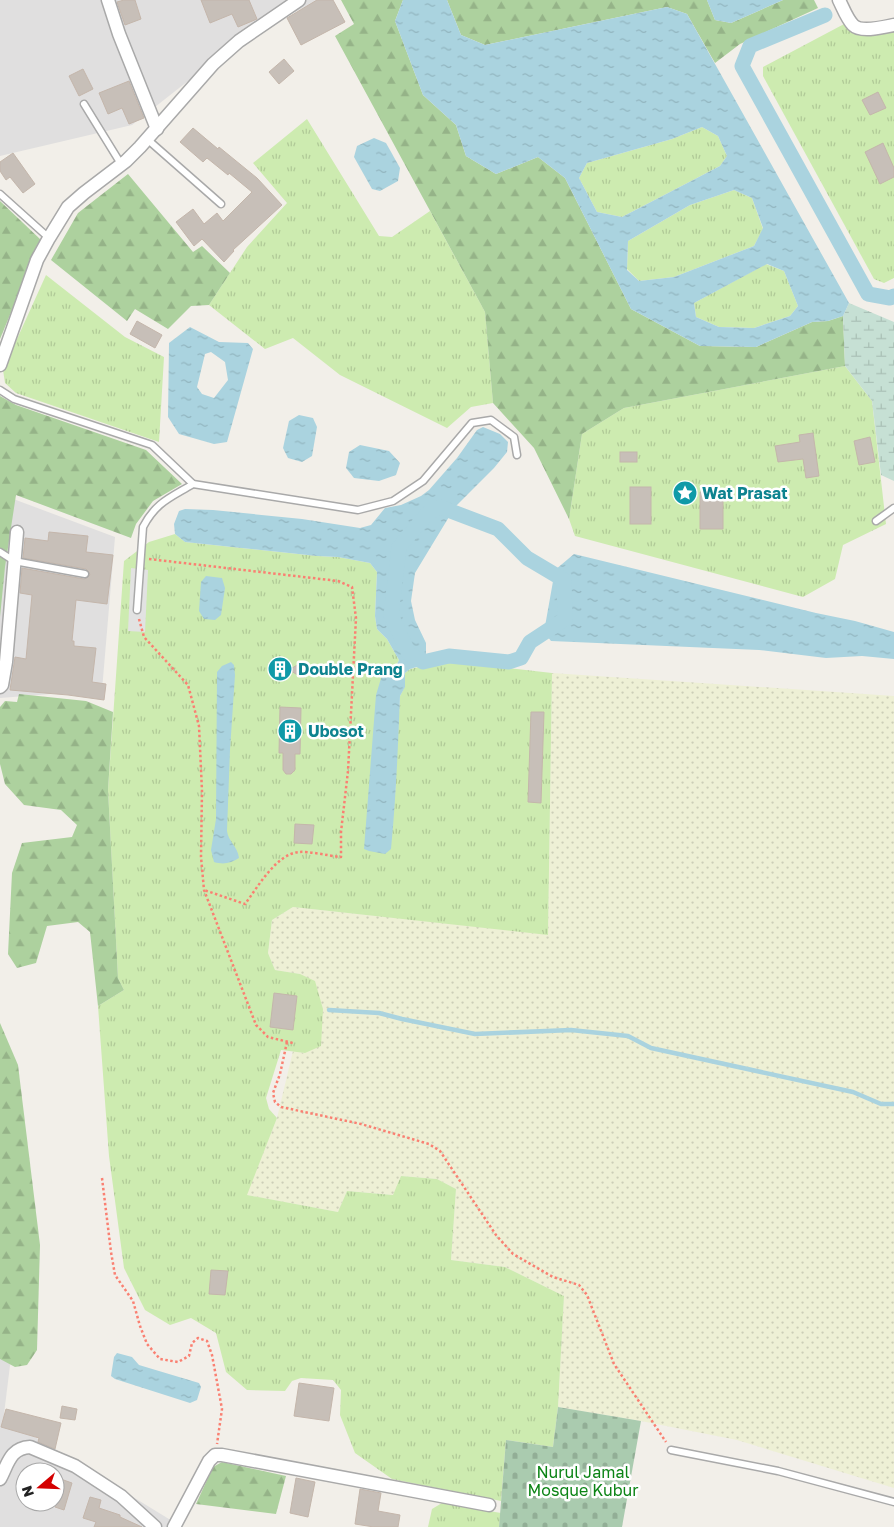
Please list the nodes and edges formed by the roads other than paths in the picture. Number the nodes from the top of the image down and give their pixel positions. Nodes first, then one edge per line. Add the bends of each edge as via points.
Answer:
1 (108, 0) edge
2 (839, 0) edge
3 (296, 1) edge
4 (894, 26) edge
5 (84, 104) dead end
6 (157, 128) junction
7 (147, 139) junction
8 (121, 164) junction
9 (0, 194) edge
10 (221, 204) dead end
11 (49, 238) junction
12 (0, 366) edge
13 (0, 390) edge
14 (517, 455) dead end
15 (193, 484) junction
16 (894, 508) edge
17 (876, 521) dead end
18 (16, 532) dead end
19 (0, 552) edge
20 (14, 561) junction
21 (85, 574) dead end
22 (137, 610) road end
23 (0, 687) edge
24 (671, 1450) road end
25 (0, 1479) edge
26 (894, 1502) edge
27 (489, 1505) dead end
28 (155, 1527) edge
29 (174, 1527) edge

1 - 6 street
2 - 4 street via 852,25 858,28
3 - 6 street via 239,40 213,64
5 - 8 lane
6 - 7 street
7 - 8 street
7 - 10 lane
8 - 11 street via 68,207
9 - 11 lane
11 - 12 street via 37,260
13 - 15 lane via 14,400 152,446
14 - 15 lane via 514,438 491,420 472,424 424,481 393,500 358,510
15 - 22 lane via 158,505 143,527
16 - 17 lane
18 - 20 street
19 - 20 lane
20 - 21 lane
20 - 23 street via 6,662
24 - 26 lane via 778,1471
25 - 28 street via 15,1451 30,1447 75,1466 121,1496
27 - 29 street via 215,1455

